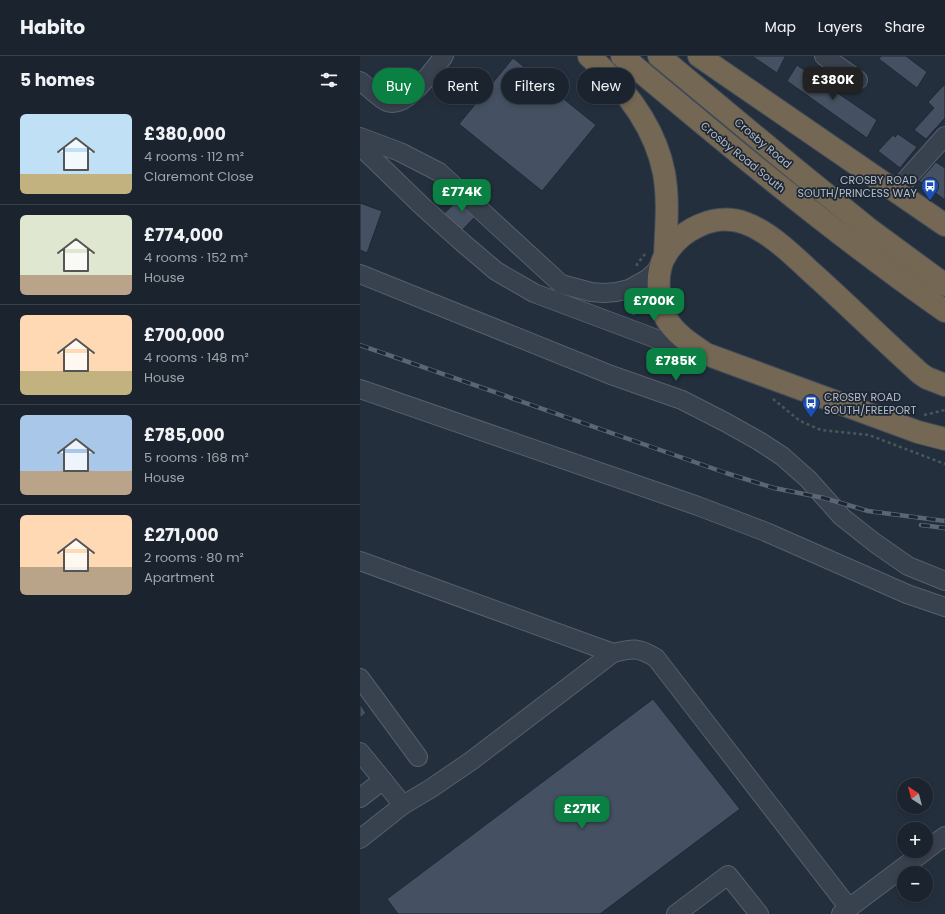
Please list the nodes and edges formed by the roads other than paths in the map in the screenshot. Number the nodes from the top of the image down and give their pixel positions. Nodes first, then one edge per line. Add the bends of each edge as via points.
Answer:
1 (444, 56) edge
2 (589, 56) edge
3 (622, 56) edge
4 (659, 56) edge
5 (699, 56) edge
6 (824, 56) edge
7 (858, 80) dead end
8 (360, 81) edge
9 (945, 136) edge
10 (360, 137) edge
11 (360, 146) edge
12 (896, 191) junction
13 (945, 225) edge
14 (658, 255) junction
15 (360, 274) edge
16 (945, 285) edge
17 (945, 311) edge
18 (706, 354) junction
19 (945, 385) edge
20 (360, 389) edge
21 (940, 440) edge
22 (360, 561) edge
23 (945, 581) edge
24 (945, 607) edge
25 (613, 653) junction
26 (360, 678) edge
27 (360, 752) edge
28 (418, 757) dead end
29 (383, 780) junction
30 (360, 798) edge
31 (403, 805) junction
32 (945, 836) edge
33 (360, 839) edge
34 (933, 845) edge
35 (917, 858) edge
36 (845, 911) edge
37 (676, 914) edge
38 (759, 914) edge

1 - 8 street via 411,95 398,102 387,102
2 - 14 highway via 610,75 633,103 658,150 664,172 667,200
3 - 17 highway, Crosby Road South via 781,188
4 - 16 highway, Crosby Road via 869,229
5 - 12 highway
6 - 7 street
9 - 12 street
10 - 14 street via 400,152 439,172 561,284 590,292 604,293 629,289 655,272
11 - 18 street via 463,243 503,274 534,293 670,344
12 - 13 highway
14 - 18 highway via 659,290 666,318 680,336
14 - 19 highway via 699,225 722,220 744,222 781,245 921,374
15 - 23 street via 611,375 682,400 725,422 782,456 808,479 842,517 875,543 908,566
18 - 21 highway
20 - 24 street via 698,506 766,532 907,594
22 - 25 street
25 - 31 street via 471,761 430,790
25 - 36 street via 630,649 643,650 656,658
26 - 28 street
27 - 29 street
29 - 30 street
29 - 31 street
31 - 33 street
32 - 34 street
35 - 36 street
37 - 38 street via 728,875

